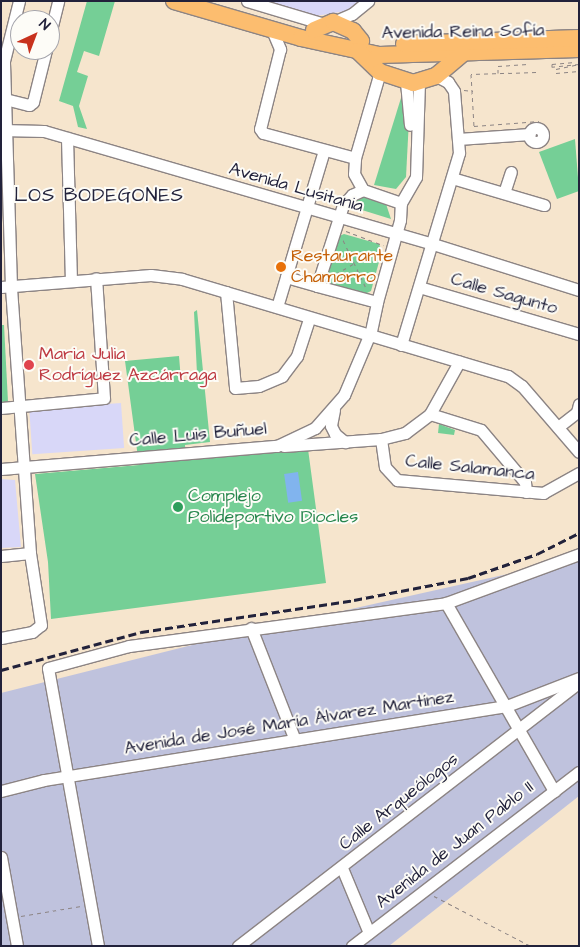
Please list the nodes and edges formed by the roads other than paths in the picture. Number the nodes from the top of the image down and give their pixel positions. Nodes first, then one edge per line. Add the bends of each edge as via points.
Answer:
1 (19, 1) edge
2 (174, 1) edge
3 (213, 1) edge
4 (247, 1) edge
5 (368, 1) edge
6 (352, 14) junction
7 (318, 28) junction
8 (272, 30) junction
9 (579, 38) edge
10 (357, 41) junction
11 (4, 45) edge
12 (280, 49) junction
13 (462, 54) junction
14 (578, 54) edge
15 (44, 60) edge
16 (380, 72) junction
17 (436, 76) junction
18 (413, 82) junction
19 (5, 99) junction
20 (4, 130) edge
21 (530, 134) dead end
22 (67, 138) junction
23 (458, 138) junction
24 (324, 150) junction
25 (355, 158) junction
26 (510, 172) dead end
27 (452, 178) junction
28 (363, 190) junction
29 (504, 193) junction
30 (401, 203) junction
31 (544, 205) dead end
32 (306, 210) junction
33 (338, 218) junction
34 (396, 235) junction
35 (433, 244) junction
36 (286, 277) junction
37 (96, 278) junction
38 (72, 279) junction
39 (321, 284) junction
40 (6, 286) edge
41 (419, 288) junction
42 (579, 288) edge
43 (226, 292) junction
44 (377, 302) junction
45 (277, 307) junction
46 (309, 318) junction
47 (579, 334) edge
48 (367, 335) junction
49 (401, 345) junction
50 (459, 362) junction
51 (579, 404) edge
52 (20, 406) junction
53 (1, 408) edge
54 (334, 410) junction
55 (430, 414) junction
56 (558, 427) junction
57 (382, 439) junction
58 (345, 442) junction
59 (277, 446) junction
60 (579, 452) edge
61 (579, 462) edge
62 (24, 467) junction
63 (1, 470) edge
64 (579, 471) edge
65 (526, 492) junction
66 (30, 554) junction
67 (579, 554) edge
68 (1, 556) edge
69 (446, 603) junction
70 (251, 628) junction
71 (1, 638) edge
72 (579, 678) edge
73 (579, 683) edge
74 (507, 706) junction
75 (520, 730) junction
76 (295, 740) junction
77 (579, 772) edge
78 (70, 776) junction
79 (1, 791) edge
80 (554, 791) junction
81 (1, 857) edge
82 (342, 868) junction
83 (369, 933) junction
84 (17, 946) edge
85 (98, 946) edge
86 (238, 946) edge
87 (352, 946) edge

1 - 11 street
2 - 8 highway, Avenida Reina Sofía
3 - 7 highway, Avenida Reina Sofía
4 - 7 street, Avenida Reina Sofía
5 - 6 street
6 - 7 street
6 - 10 street
7 - 8 highway, Avenida Reina Sofía
7 - 10 highway, Avenida Reina Sofía
7 - 10 highway
7 - 12 street
8 - 12 street
9 - 10 highway, Avenida Reina Sofía via 408,45
10 - 13 highway, Avenida Reina Sofía via 411,56
10 - 16 highway
11 - 19 street
12 - 24 street via 260,129 263,133
13 - 14 highway, Avenida Reina Sofía
13 - 17 highway
15 - 19 street via 33,102 29,105
16 - 18 highway
16 - 25 street
17 - 18 highway
17 - 23 street via 448,82 454,91
18 - 30 street, Calle Luis Buñuel via 410,96 410,179
19 - 20 street
20 - 22 street, Avenida Lusitania via 44,131
20 - 40 street
21 - 23 street
22 - 32 street, Avenida Lusitania
22 - 38 street
23 - 27 street via 459,153
24 - 25 street
24 - 32 street
25 - 28 street via 354,174
26 - 29 street
27 - 29 street
27 - 35 street
28 - 30 street
28 - 33 street via 343,205
29 - 31 street
30 - 34 street, Calle Luis Buñuel
32 - 33 street, Avenida Lusitania
32 - 36 street
33 - 34 street, Avenida Lusitania
33 - 39 street
34 - 35 street, Avenida Lusitania
34 - 44 street, Calle Luis Buñuel
35 - 41 street
35 - 42 street, Avenida Lusitania
36 - 39 street
36 - 45 street
37 - 38 street
37 - 43 street via 151,275 182,279
37 - 52 street via 104,398
38 - 40 street
39 - 44 street
40 - 52 street
41 - 47 street, Calle Sagunto
41 - 49 street
43 - 45 street
43 - 46 street via 235,388 259,386 282,376 297,356
44 - 48 street, Calle Luis Buñuel via 371,310 365,331
45 - 46 street
46 - 48 street
48 - 49 street
48 - 54 street, Calle Luis Buñuel via 353,381
49 - 50 street
50 - 55 street
50 - 56 street via 508,376 522,386
51 - 56 street via 577,412
52 - 53 street
52 - 62 street
54 - 58 street via 331,426
54 - 59 street, Calle Luis Buñuel via 315,428
55 - 57 street via 405,433
55 - 65 street via 481,430 525,482
56 - 60 street
57 - 58 street
57 - 65 street, Calle Salamanca via 385,467 397,480
58 - 59 street
59 - 62 street, Calle Luis Buñuel
61 - 64 street
62 - 63 street, Calle Luis Buñuel
62 - 66 street
64 - 65 street, Calle Salamanca via 543,493
66 - 68 street
66 - 71 street via 40,625 32,632
67 - 69 street
69 - 70 street
69 - 74 street
70 - 76 street
70 - 78 street via 129,646 48,668
72 - 74 street, Avenida de José María Álvarez Martínez
73 - 75 street, Calle Arqueólogos
74 - 75 street
74 - 76 street, Avenida de José María Álvarez Martínez
75 - 80 street
75 - 82 street, Calle Arqueólogos
76 - 78 street, Avenida de José María Álvarez Martínez
77 - 80 street, Avenida de Juan Pablo II
78 - 79 street, Avenida de José María Álvarez Martínez
78 - 85 street
80 - 83 street, Avenida de Juan Pablo II
81 - 84 street
82 - 83 street
82 - 86 street, Calle Arqueólogos
83 - 87 street, Avenida de Juan Pablo II

